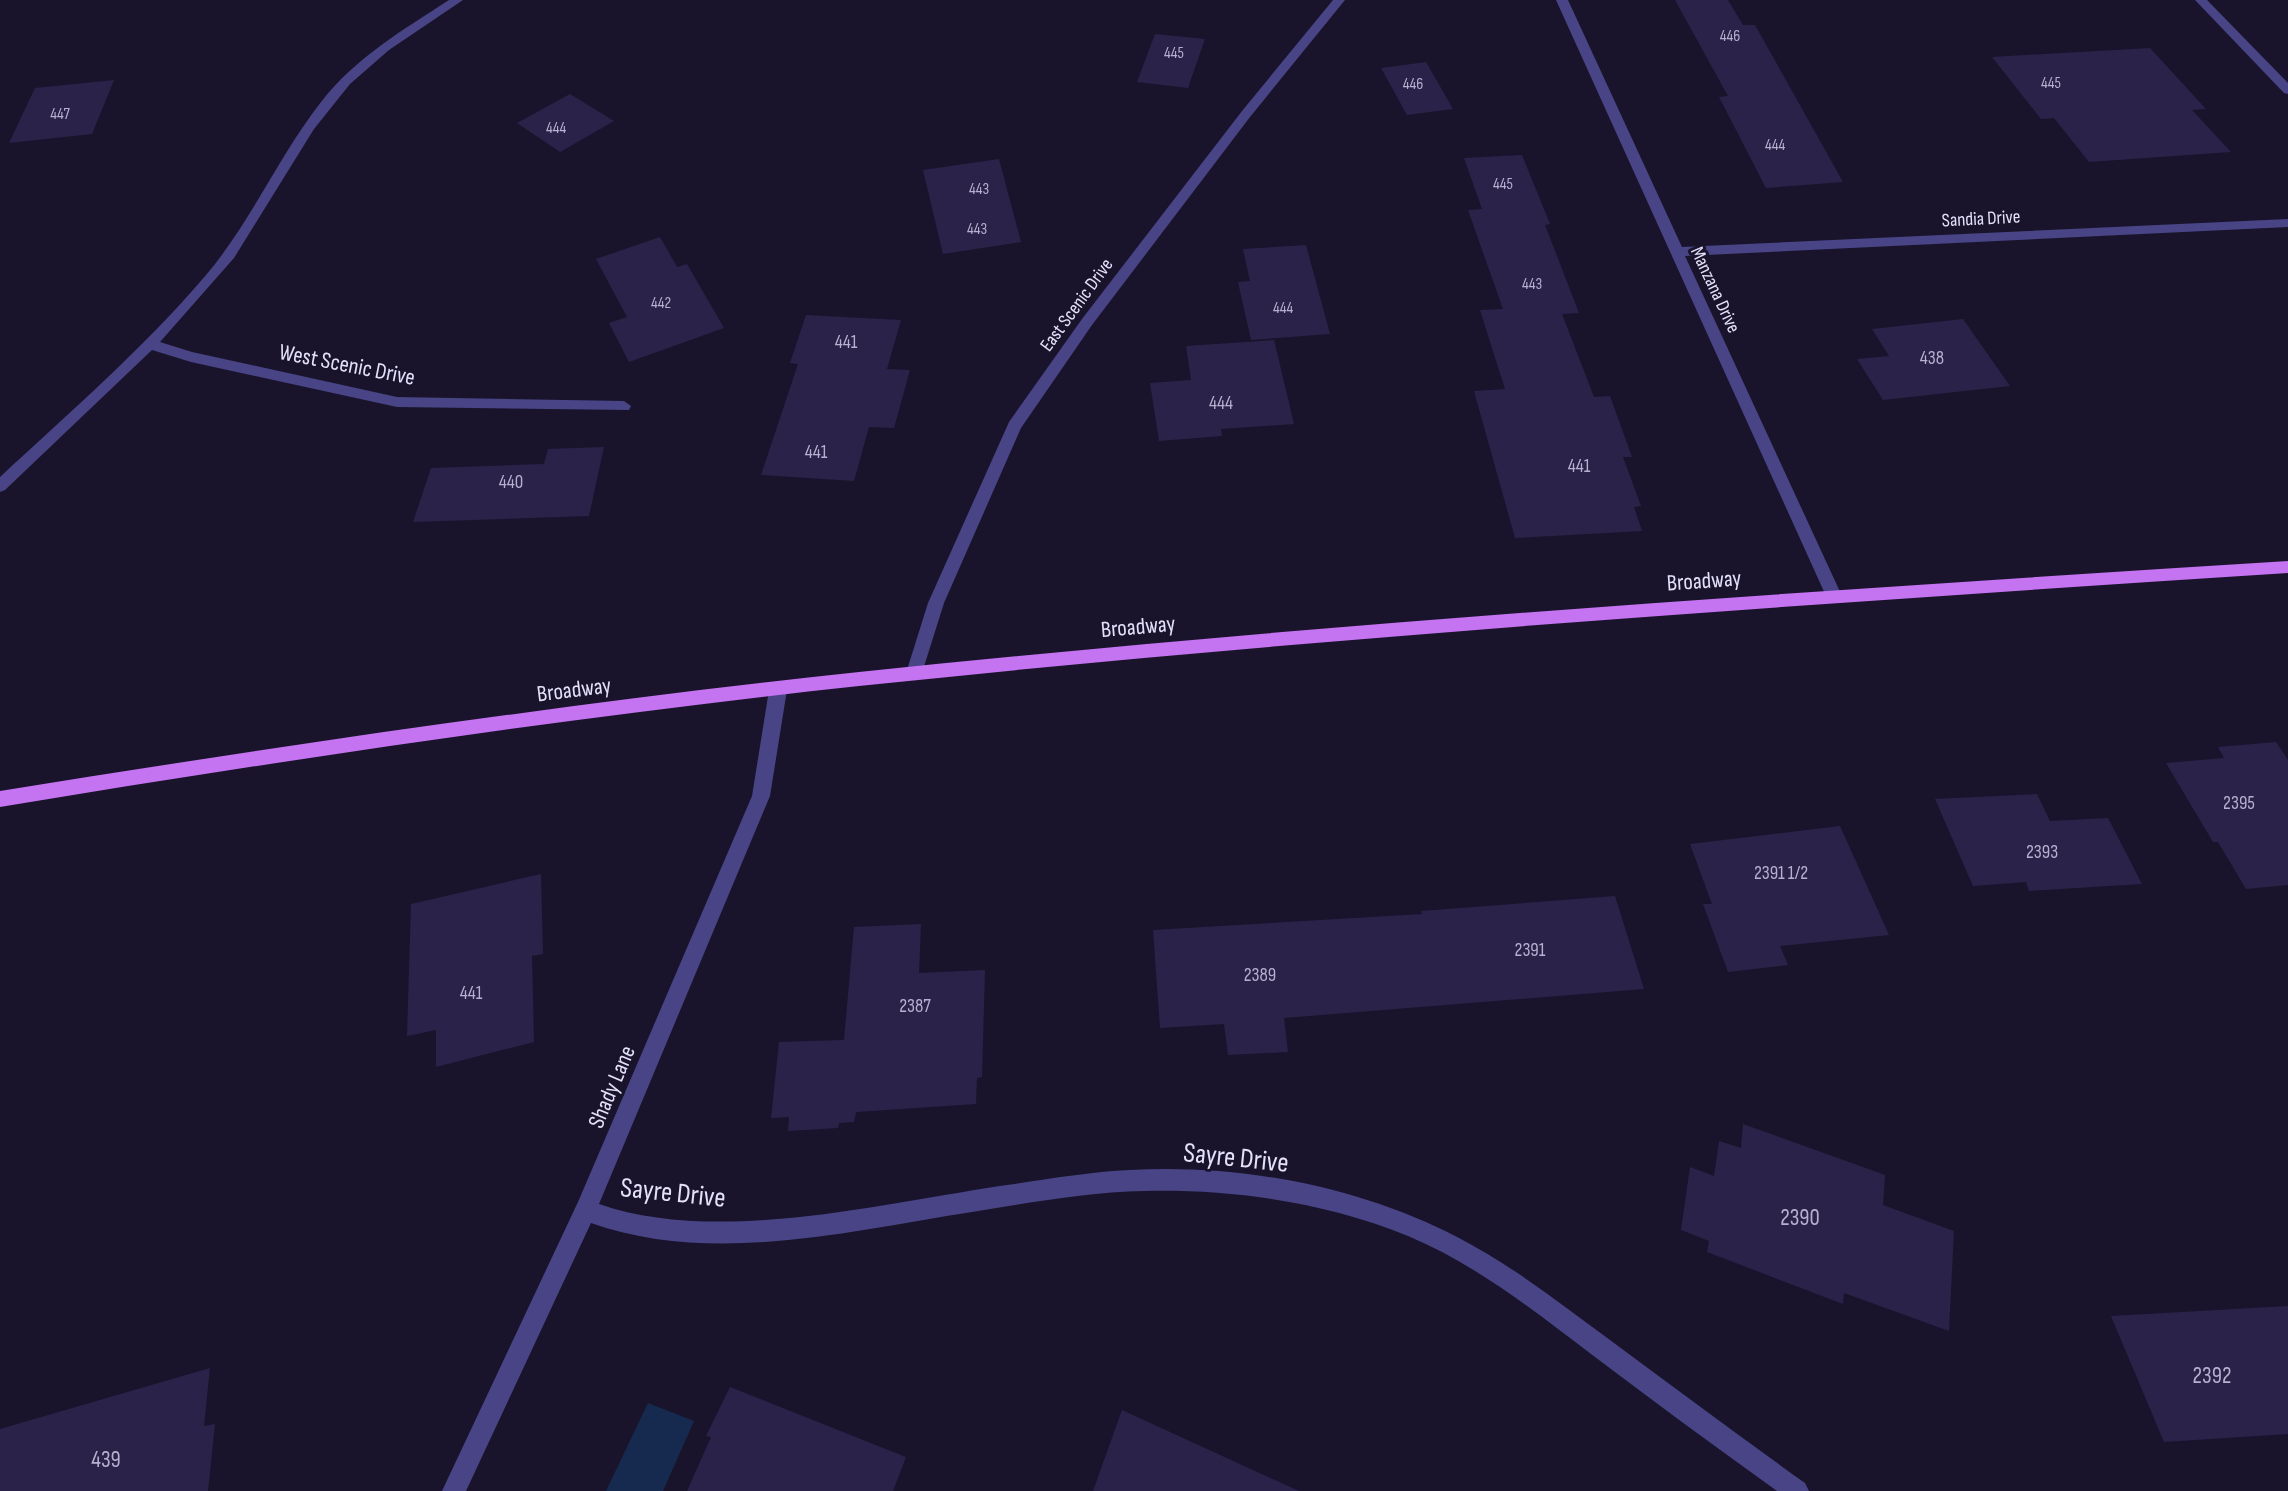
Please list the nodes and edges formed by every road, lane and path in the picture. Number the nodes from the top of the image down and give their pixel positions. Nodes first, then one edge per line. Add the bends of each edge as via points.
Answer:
1 (457, 0) edge
2 (1339, 0) edge
3 (1562, 0) edge
4 (2202, 0) edge
5 (2288, 90) edge
6 (2288, 223) edge
7 (1677, 253) junction
8 (150, 344) junction
9 (624, 406) dead end
10 (0, 486) edge
11 (2288, 568) edge
12 (1834, 596) junction
13 (914, 673) junction
14 (778, 690) junction
15 (0, 799) edge
16 (586, 1210) junction
17 (454, 1491) edge
18 (1797, 1491) edge

1 - 8 street via 390,44 346,81 318,114 213,275
2 - 13 street, East Scenic Drive via 1087,321 1014,426 936,603
3 - 7 street, Manzana Drive
4 - 5 street
6 - 7 street, Sandia Drive
7 - 12 street, Manzana Drive
8 - 9 street, West Scenic Drive via 397,402
8 - 10 street
11 - 12 main road, Broadway
12 - 13 main road, Broadway via 1487,621
13 - 14 main road, Broadway
14 - 15 main road, Broadway via 430,733
14 - 16 street, Shady Lane via 761,796
16 - 17 street, Shady Lane
16 - 18 street, Sayre Drive via 630,1224 734,1230 1144,1180 1299,1194 1382,1215 1449,1244 1505,1277

